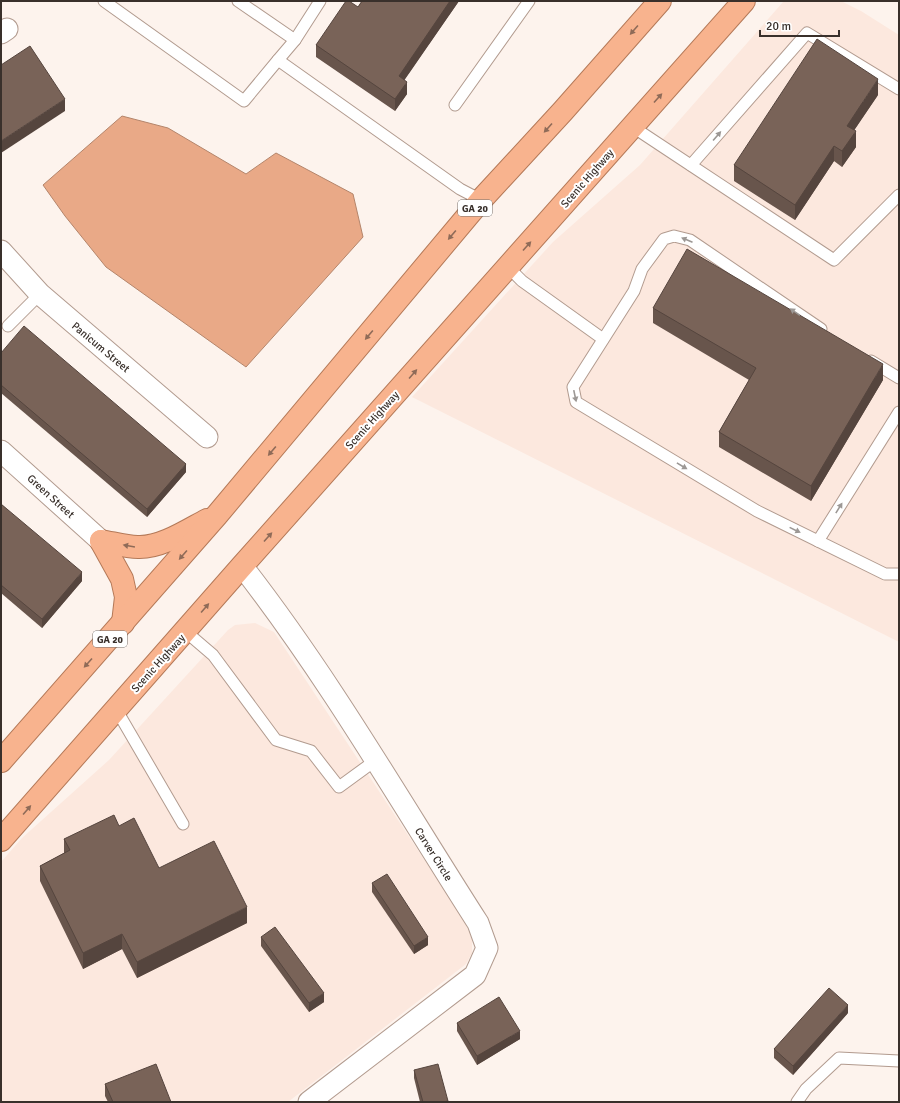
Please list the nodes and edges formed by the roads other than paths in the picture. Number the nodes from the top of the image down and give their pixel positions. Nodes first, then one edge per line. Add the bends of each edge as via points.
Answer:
1 (104, 1) edge
2 (238, 1) edge
3 (320, 1) edge
4 (529, 1) edge
5 (660, 1) edge
6 (744, 1) edge
7 (296, 40) junction
8 (278, 60) junction
9 (899, 89) edge
10 (455, 105) dead end
11 (633, 127) junction
12 (691, 165) junction
13 (899, 195) edge
14 (481, 200) junction
15 (1, 252) edge
16 (508, 267) junction
17 (40, 294) junction
18 (8, 326) dead end
19 (830, 335) edge
20 (603, 339) junction
21 (862, 356) edge
22 (899, 378) edge
23 (899, 412) edge
24 (207, 437) dead end
25 (1, 451) edge
26 (217, 515) junction
27 (102, 541) junction
28 (818, 541) junction
29 (242, 566) junction
30 (899, 574) edge
31 (123, 623) junction
32 (185, 631) junction
33 (116, 709) junction
34 (376, 760) junction
35 (1, 761) edge
36 (184, 824) dead end
37 (1, 840) edge
38 (899, 1062) edge
39 (309, 1102) edge
40 (797, 1102) edge

1 - 8 lane via 244,101
2 - 7 lane
3 - 7 lane
4 - 10 lane
5 -> 14 highway, GA 20
11 -> 6 highway, Scenic Highway
7 - 8 lane
8 - 14 lane via 460,189
12 -> 9 lane via 807,33
11 - 12 lane
16 -> 11 highway, Scenic Highway
12 - 13 lane via 834,260
14 -> 26 highway, GA 20
15 - 17 street, Panicum Street
16 - 20 lane via 522,281
29 -> 16 highway, Scenic Highway
17 - 18 lane
17 - 24 street, Panicum Street
19 -> 20 lane via 690,240 674,236 664,239 642,269 634,291
20 -> 28 lane via 573,387 576,402 757,512
21 - 22 lane
28 -> 23 lane
25 - 27 street, Green Street
26 -> 27 highway via 148,547 138,548
26 -> 31 highway, GA 20
27 - 31 highway via 122,579 126,597
28 - 30 lane via 885,574
32 -> 29 highway, Scenic Highway
29 - 34 street, Carver Circle via 324,680
31 -> 35 highway, GA 20
32 - 33 highway, Scenic Highway
32 - 34 lane via 213,655 276,740 311,751 339,787
33 - 36 lane
37 -> 33 highway, Scenic Highway
34 - 39 street, Carver Circle via 478,923 487,948 475,975
38 - 40 lane via 839,1058 806,1089

